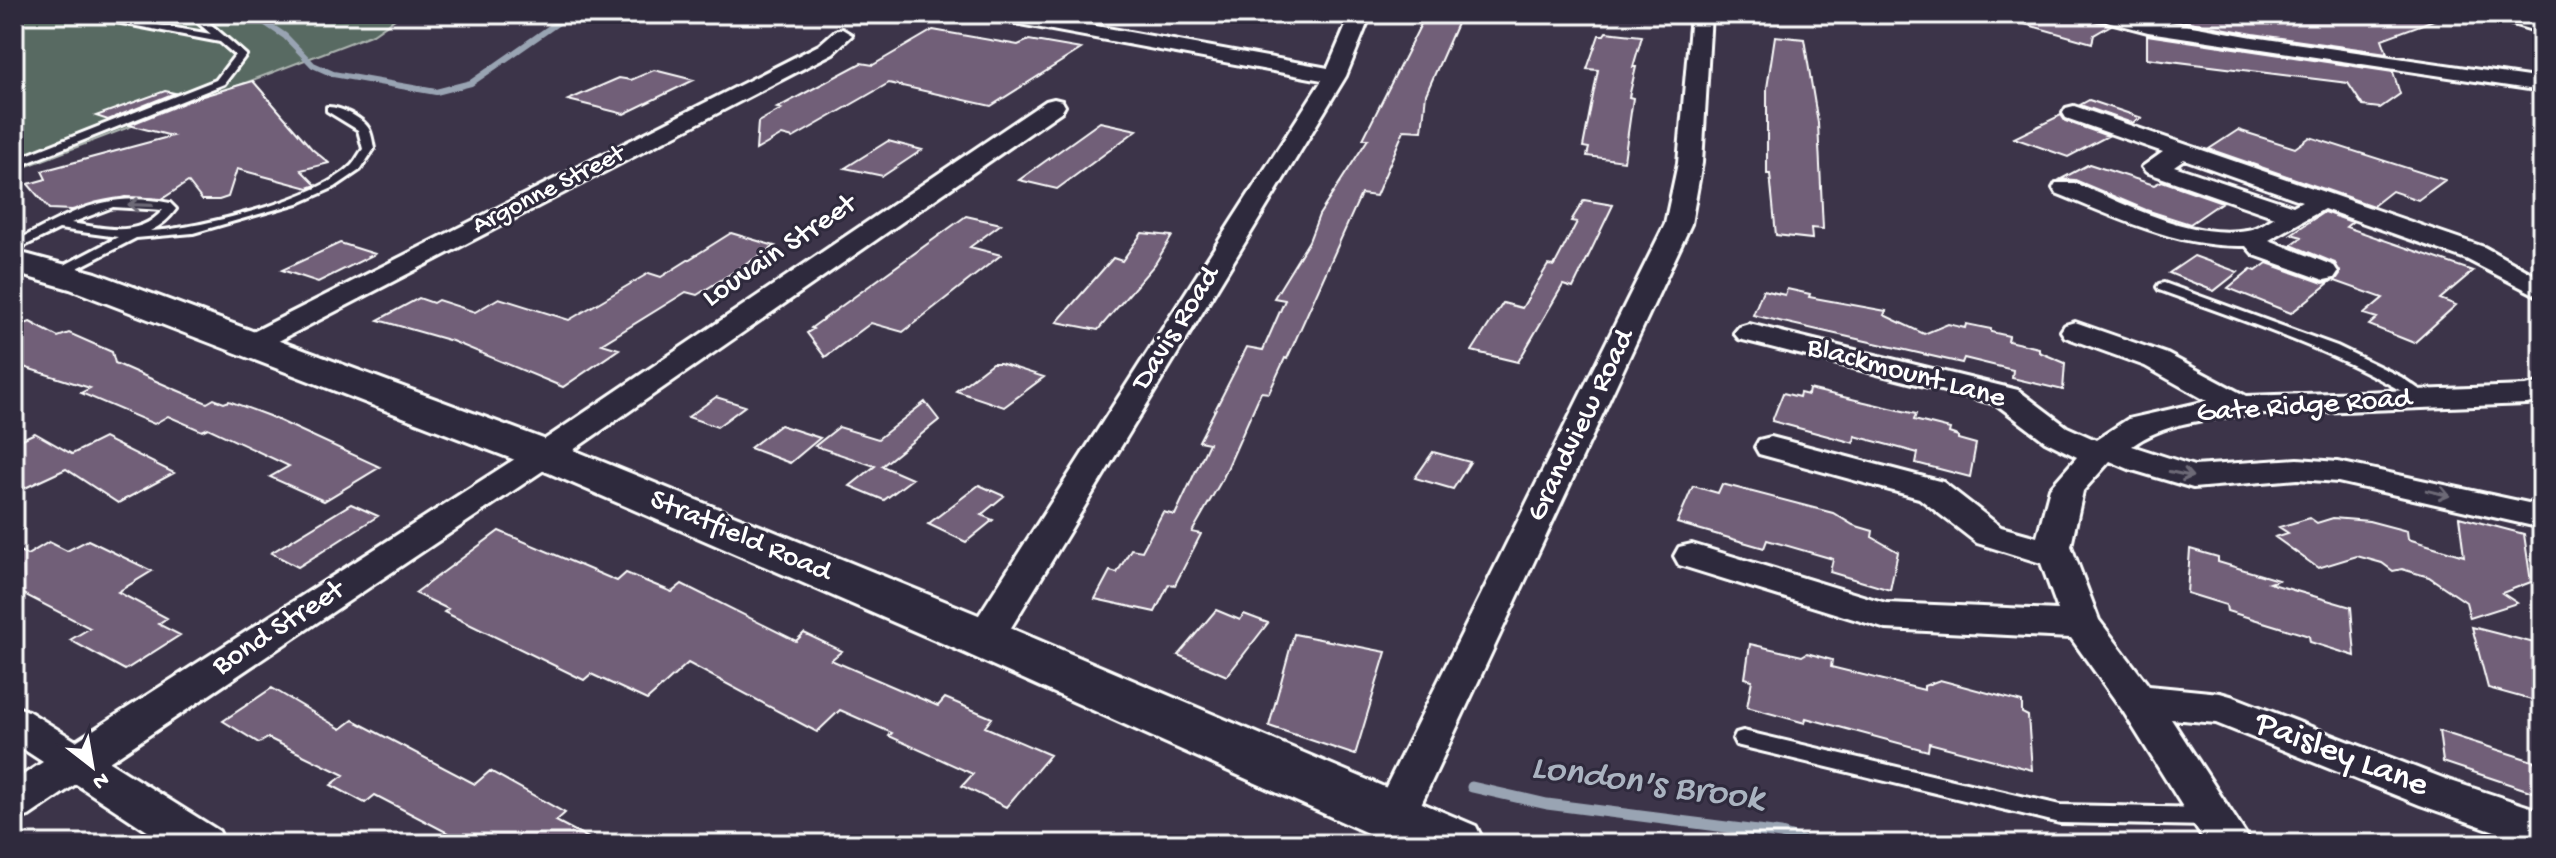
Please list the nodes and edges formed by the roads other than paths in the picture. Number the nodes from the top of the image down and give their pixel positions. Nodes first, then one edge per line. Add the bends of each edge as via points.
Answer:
1 (147, 14) edge
2 (193, 14) edge
3 (998, 14) edge
4 (1361, 14) edge
5 (1701, 14) edge
6 (2102, 14) edge
7 (2499, 14) edge
8 (149, 27) junction
9 (2542, 27) edge
10 (842, 35) dead end
11 (225, 40) junction
12 (1335, 76) junction
13 (2542, 85) edge
14 (1054, 106) dead end
15 (331, 109) dead end
16 (2074, 113) dead end
17 (2182, 151) junction
18 (14, 164) edge
19 (2065, 188) dead end
20 (2321, 200) junction
21 (2294, 215) junction
22 (57, 225) junction
23 (134, 236) junction
24 (2253, 238) junction
25 (14, 247) edge
26 (36, 268) edge
27 (2324, 272) dead end
28 (2164, 287) dead end
29 (2542, 290) edge
30 (2075, 331) dead end
31 (1749, 333) dead end
32 (253, 343) junction
33 (2537, 397) edge
34 (2425, 399) junction
35 (2240, 406) junction
36 (1771, 447) dead end
37 (2103, 450) junction
38 (544, 455) junction
39 (2542, 517) edge
40 (2057, 555) junction
41 (1692, 556) dead end
42 (2082, 625) junction
43 (984, 639) junction
44 (2137, 700) junction
45 (14, 722) edge
46 (1743, 739) dead end
47 (76, 762) junction
48 (14, 803) edge
49 (1393, 817) junction
50 (2542, 829) edge
51 (2222, 830) edge
52 (203, 844) edge
53 (1454, 844) edge

1 - 8 lane via 121,22
2 - 8 lane
2 - 11 lane
3 - 12 street
4 - 12 street, Davis Road
5 - 49 street, Grandview Road via 1690,163 1678,224
6 - 13 street via 2148,26
7 - 9 street
8 - 11 lane
10 - 32 street, Argonne Street via 826,49
11 - 18 lane via 241,55 220,82
12 - 43 street, Davis Road
14 - 38 street, Louvain Street
15 - 23 lane via 363,128 369,147 365,161 342,179 251,215 174,233
16 - 17 street
17 - 20 street
17 - 21 street via 2154,167
19 - 24 street via 2170,229
20 - 21 street
20 - 29 street via 2475,253
21 - 24 street
22 - 23 lane
23 -> 22 lane via 170,209 112,203
22 - 25 lane
23 - 26 lane
24 - 27 street via 2263,249
26 - 32 main road, Stratfield Road
28 - 34 lane via 2352,360
30 - 35 street via 2156,360
31 - 37 street, Blackmount Lane via 2007,397 2056,434
32 - 38 main road, Stratfield Road
33 - 34 street, Gate Ridge Road
34 - 35 street, Gate Ridge Road
35 - 37 street, Gate Ridge Road via 2139,426
36 - 40 street via 1931,490 1989,535
37 -> 39 street, Blackmount Lane via 2193,477 2298,469 2338,472
37 - 40 street, Gate Ridge Road via 2067,488 2053,546
38 - 43 main road, Stratfield Road
38 - 47 street, Bond Street
40 - 42 street, Gate Ridge Road
41 - 42 street via 1886,616
42 - 44 street, Gate Ridge Road
43 - 49 main road, Stratfield Road
44 - 50 street, Paisley Lane via 2220,708
44 - 51 street, Gate Ridge Road
45 - 47 street
46 - 51 lane via 2060,814
47 - 48 street, Bond Street
47 - 52 street
49 - 53 main road, Stratfield Road

